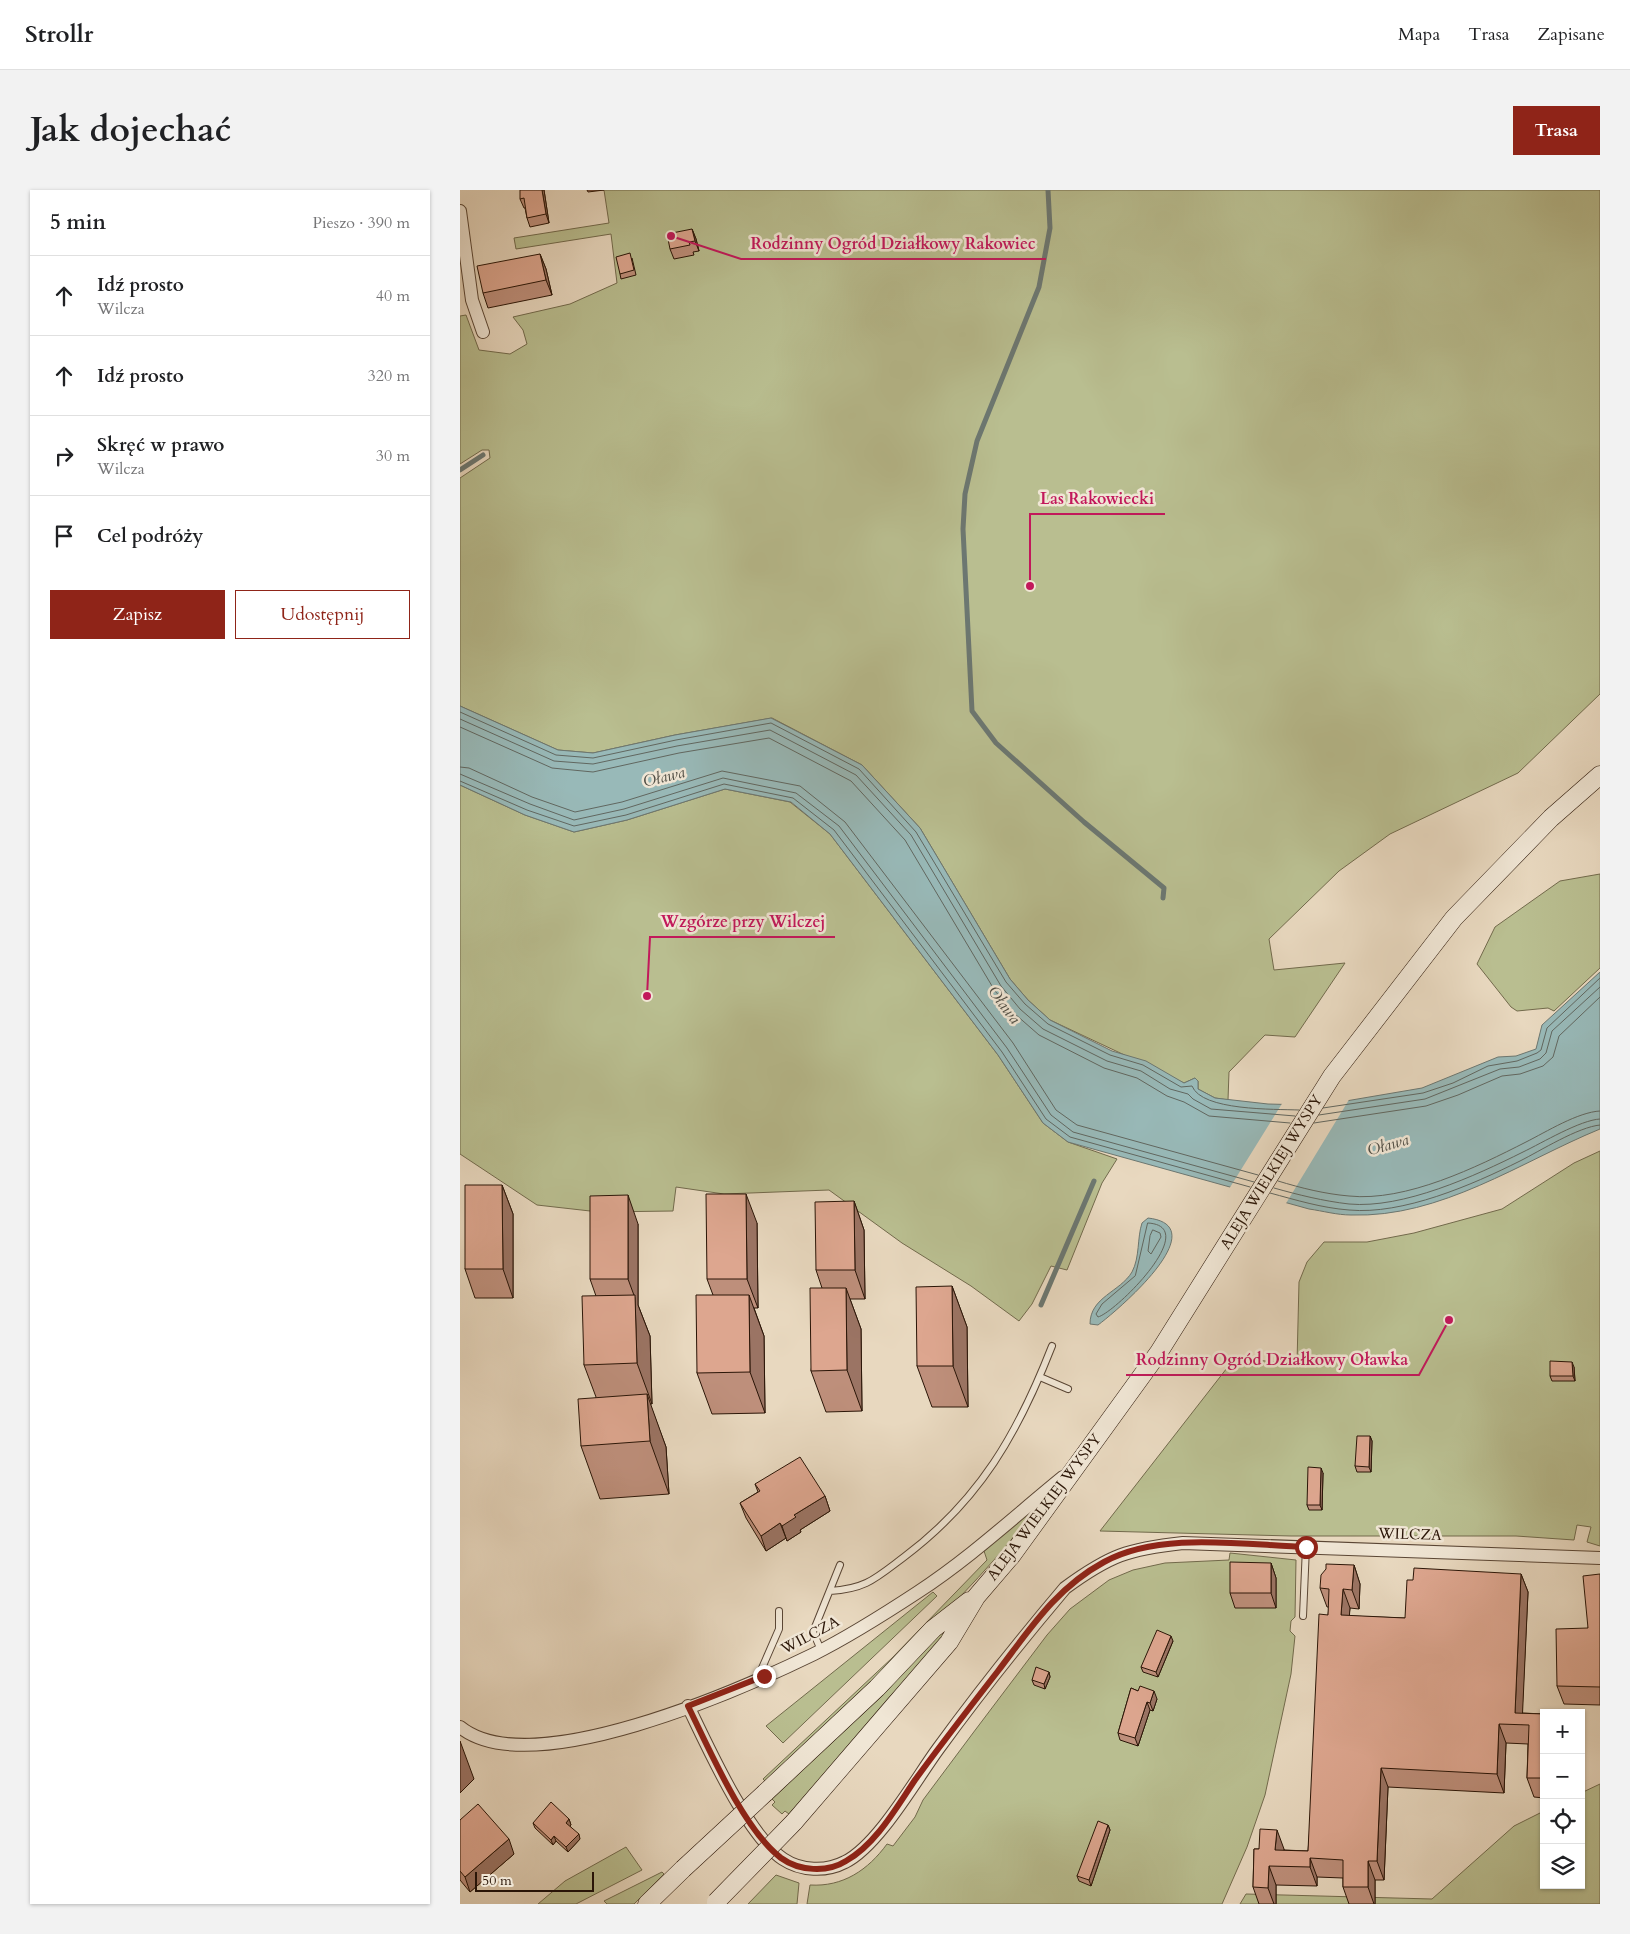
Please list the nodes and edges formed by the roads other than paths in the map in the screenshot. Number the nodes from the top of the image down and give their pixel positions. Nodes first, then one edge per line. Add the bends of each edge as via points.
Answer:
1 (460, 212) edge
2 (482, 332) dead end
3 (1600, 775) edge
4 (1052, 1346) dead end
5 (1040, 1377) junction
6 (1068, 1389) dead end
7 (1076, 1466) junction
8 (1306, 1547) junction
9 (1600, 1558) edge
10 (840, 1565) dead end
11 (830, 1591) junction
12 (976, 1597) junction
13 (779, 1611) dead end
14 (1304, 1616) dead end
15 (821, 1650) junction
16 (764, 1676) junction
17 (688, 1706) junction
18 (460, 1727) edge
19 (715, 1903) edge
20 (647, 1904) edge

1 - 2 street via 472,300
3 - 7 main road, ALEJA WIELKIEJ WYSPY via 1551,818 1454,918 1338,1069 1159,1352
4 - 5 lane
5 - 6 lane
5 - 11 lane via 1002,1453 949,1518 869,1584
7 - 12 main road, ALEJA WIELKIEJ WYSPY via 1012,1555
7 - 15 street, WILCZA via 976,1551 918,1592
8 - 9 street, WILCZA
8 - 14 lane
8 - 17 street, WILCZA via 1183,1543 1140,1548 1089,1570 1065,1588 879,1830 846,1862 833,1866 820,1869 795,1865 766,1845 752,1827
10 - 11 lane
11 - 15 lane via 813,1632
12 - 19 main road, ALEJA WIELKIEJ WYSPY, bridge via 950,1642 794,1822
12 - 20 main road, ALEJA WIELKIEJ WYSPY, bridge via 933,1629 877,1688
13 - 16 lane via 779,1629 762,1668
15 - 16 street, WILCZA
16 - 17 street, WILCZA
17 - 18 street, WILCZA via 636,1725 558,1743 504,1744 478,1738

